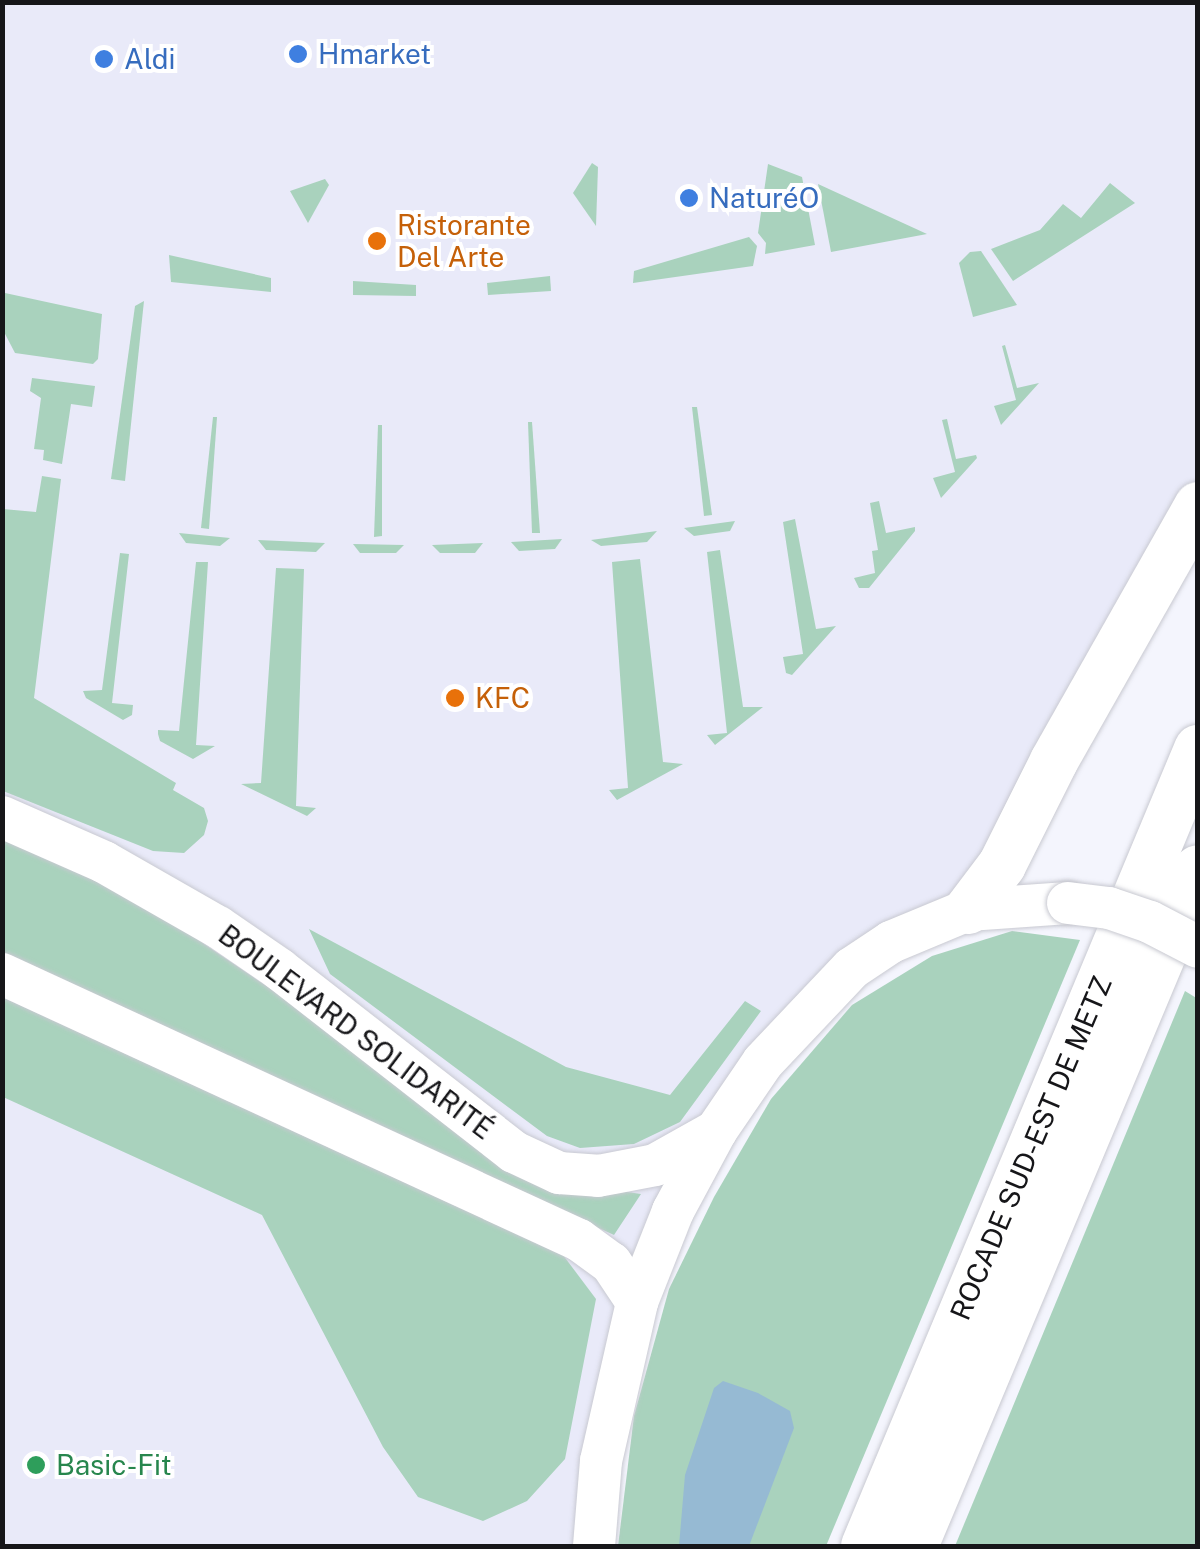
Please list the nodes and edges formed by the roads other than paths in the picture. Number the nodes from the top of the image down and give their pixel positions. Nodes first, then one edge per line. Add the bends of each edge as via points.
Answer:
1 (1198, 506) edge
2 (1198, 749) edge
3 (2, 817) edge
4 (1198, 869) edge
5 (968, 910) junction
6 (1198, 947) edge
7 (2, 974) edge
8 (716, 1130) junction
9 (638, 1302) junction
10 (594, 1546) edge
11 (865, 1546) edge
12 (914, 1546) edge

1 - 5 highway via 1002,865
2 - 11 highway, ROCADE SUD-EST DE METZ
3 - 8 main road, BOULEVARD SOLIDARITÉ via 104,862 218,927 514,1152 559,1173 598,1176 655,1165
4 - 12 highway, ROCADE SUD-EST DE METZ
5 - 6 main road, bridge via 1068,903 1123,912
5 - 8 main road via 891,942 852,968 763,1062
7 - 9 main road via 579,1240 612,1263
8 - 9 main road via 673,1211
9 - 10 main road via 601,1461

